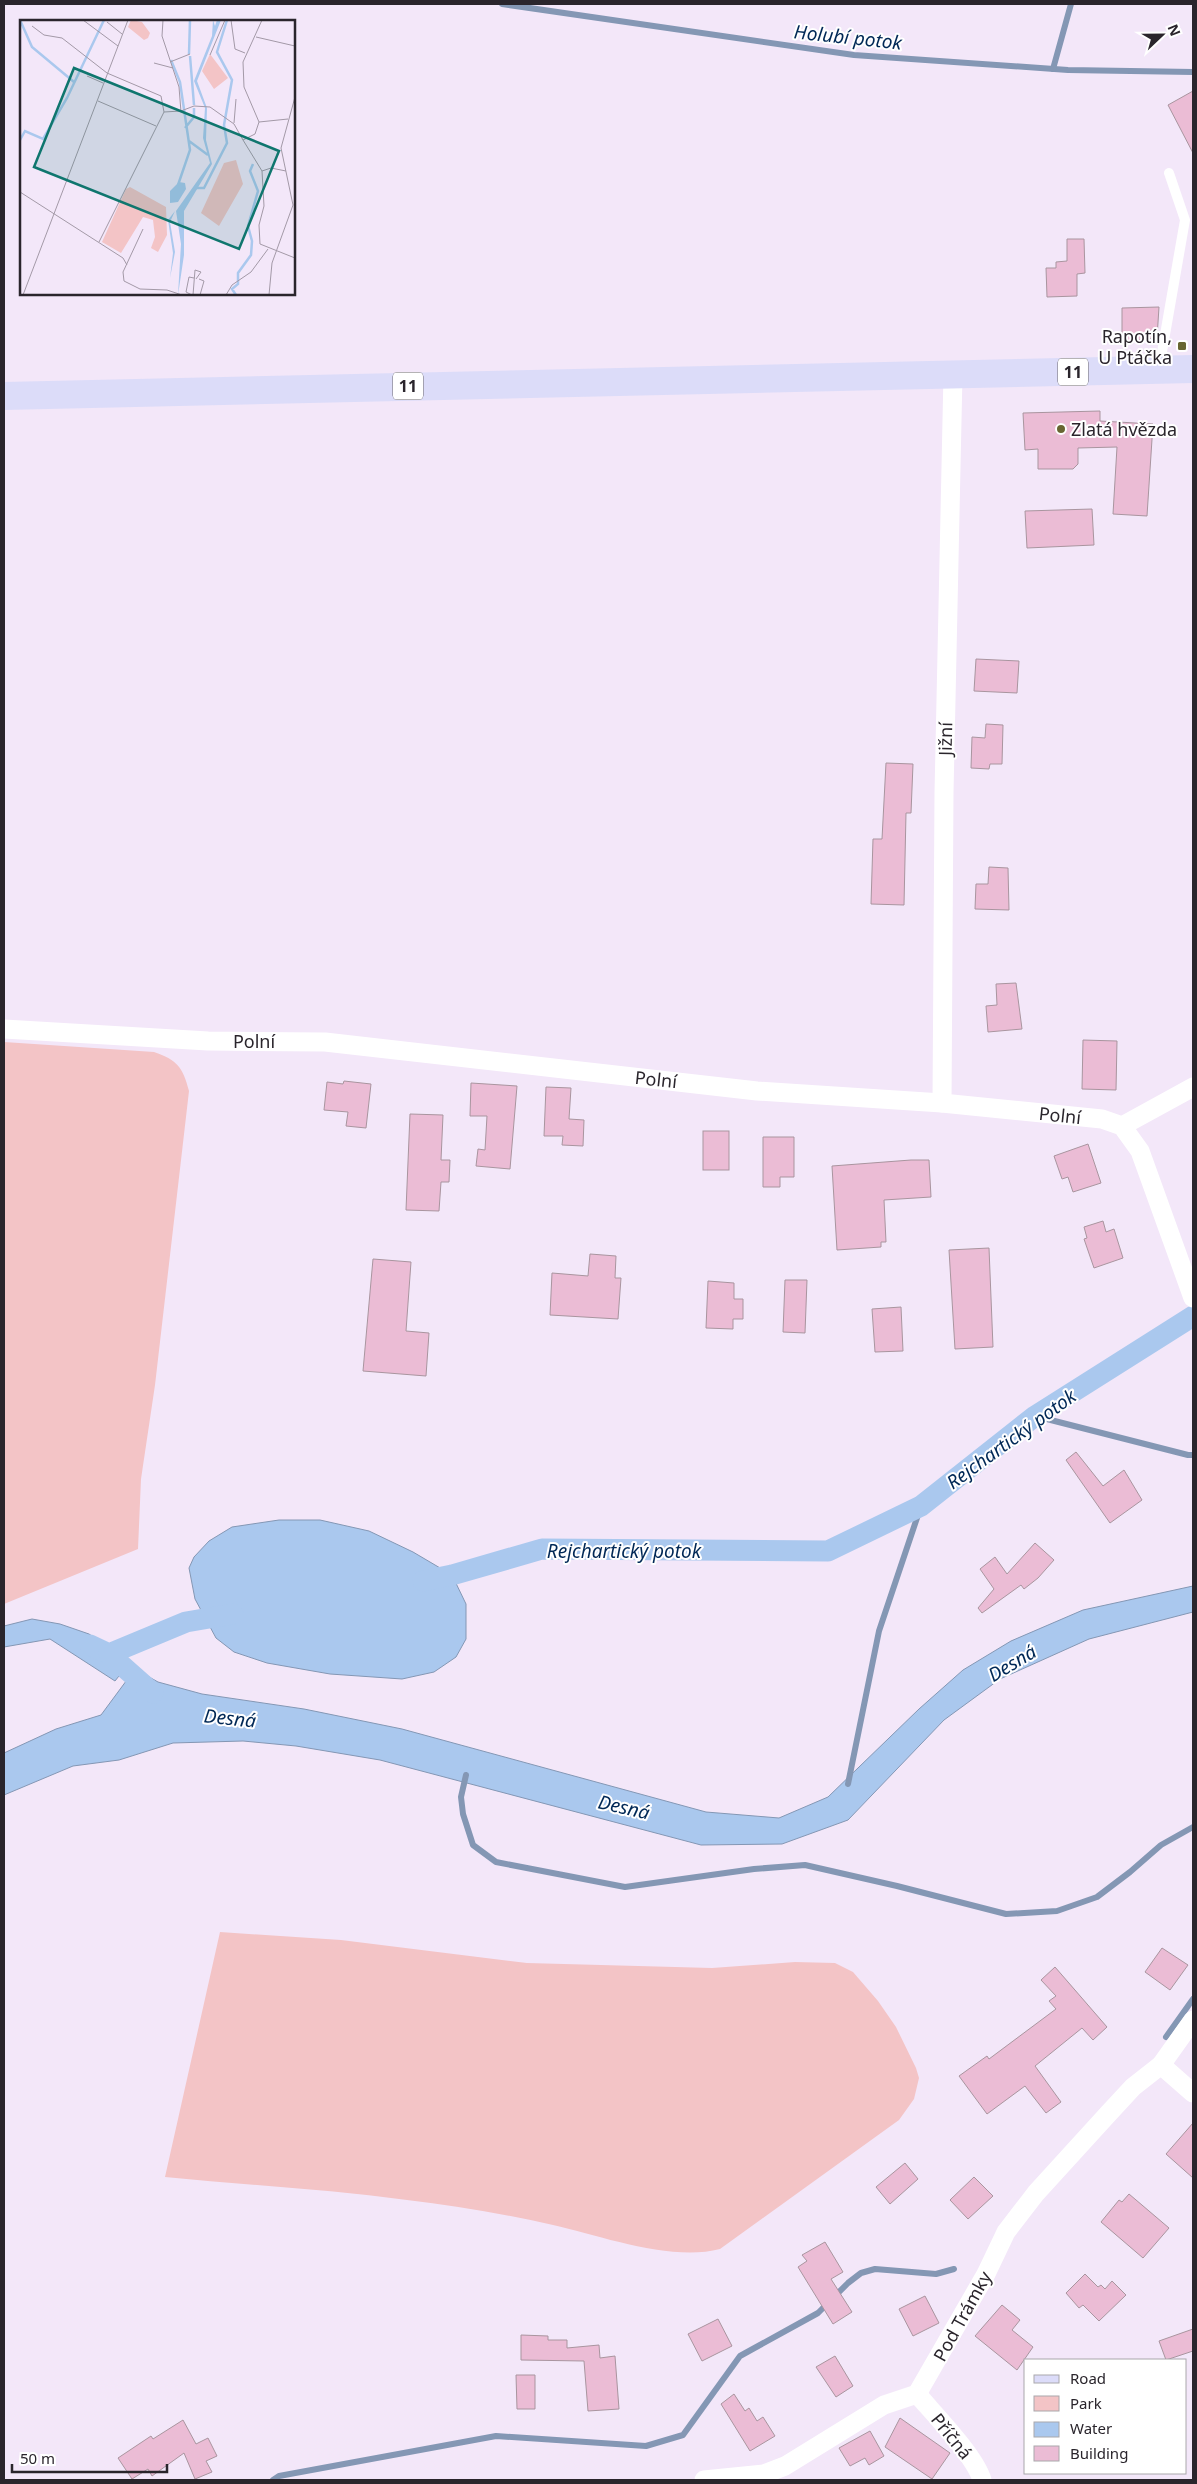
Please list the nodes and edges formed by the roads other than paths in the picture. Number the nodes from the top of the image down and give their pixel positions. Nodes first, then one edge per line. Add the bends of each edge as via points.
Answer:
1 (1169, 173) dead end
2 (1193, 369) edge
3 (1159, 370) junction
4 (953, 374) junction
5 (4, 396) edge
6 (4, 1029) edge
7 (1193, 1086) edge
8 (942, 1103) junction
9 (1122, 1126) junction
10 (1193, 1296) edge
11 (1193, 2020) edge
12 (1161, 2065) junction
13 (1193, 2093) edge
14 (917, 2394) junction
15 (704, 2480) edge
16 (982, 2480) edge

1 - 3 lane via 1185,220
2 - 3 main road, 11
3 - 4 main road, 11
4 - 5 main road, 11
4 - 8 street, Jižní via 944,793
6 - 8 street, Polní via 208,1041 325,1042 757,1091
7 - 9 street
8 - 9 street, Polní via 1102,1119
9 - 10 street via 1140,1151
11 - 12 street, Pod Trámky
12 - 13 street
12 - 14 street, Pod Trámky via 1114,2107 1006,2232 986,2274
14 - 15 street via 884,2405 785,2466 764,2474
14 - 16 street, Příčná via 980,2472

